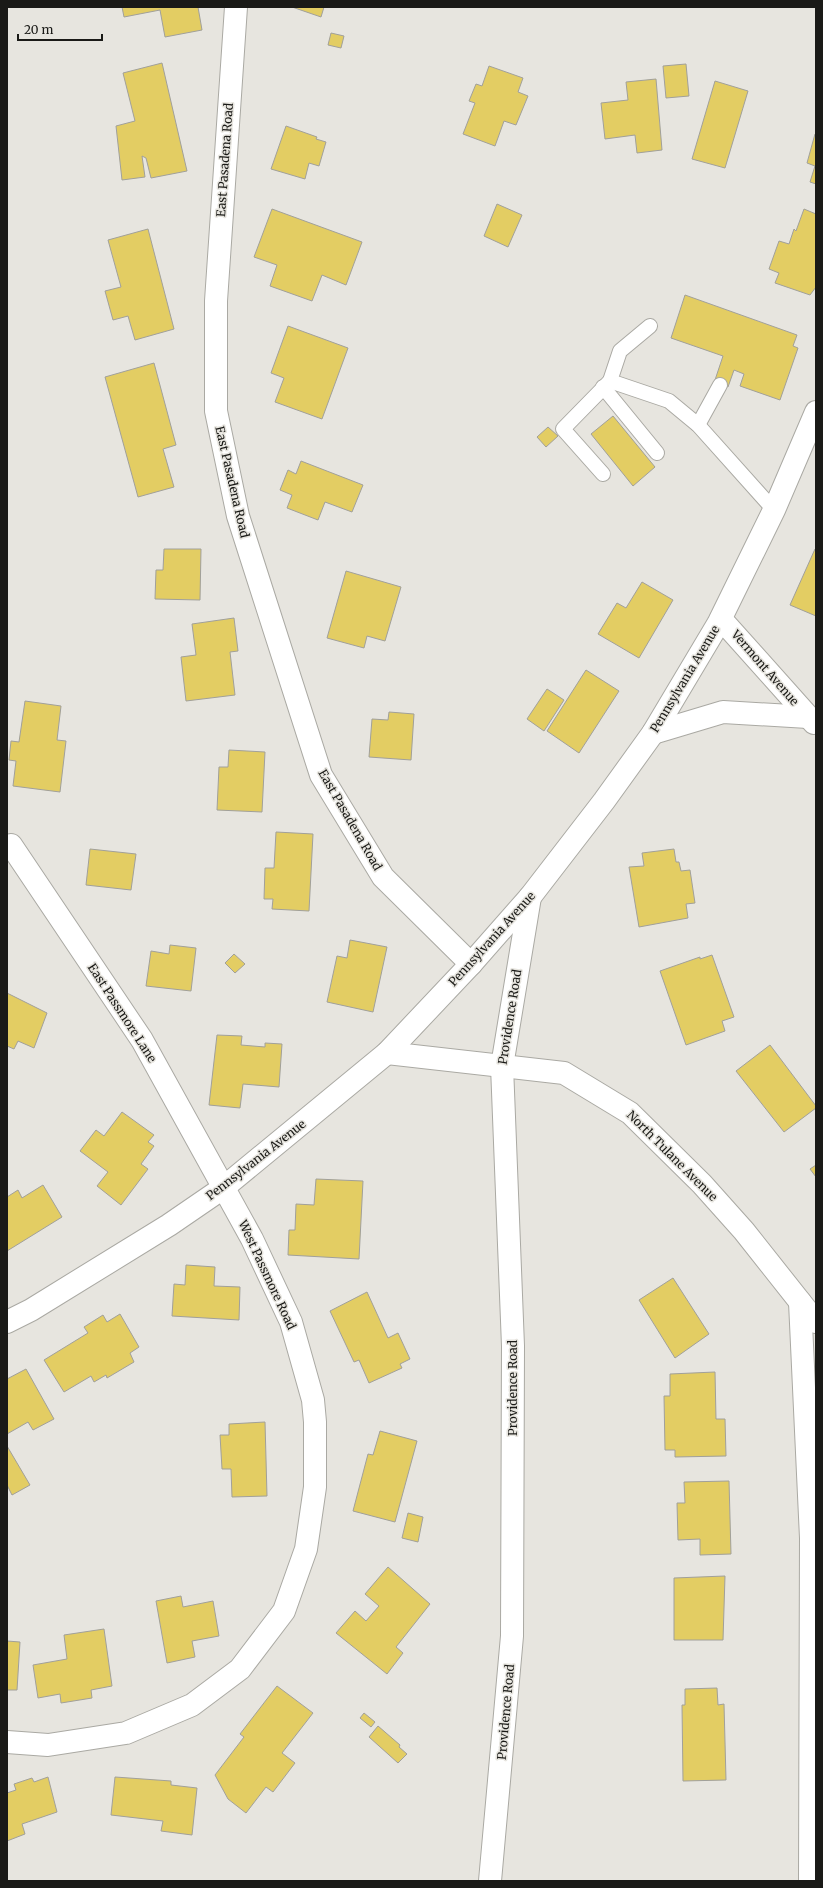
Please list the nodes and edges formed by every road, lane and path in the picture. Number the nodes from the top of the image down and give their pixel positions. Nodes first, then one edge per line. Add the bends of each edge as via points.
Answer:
1 (236, 7) edge
2 (650, 326) dead end
3 (606, 384) junction
4 (720, 384) dead end
5 (816, 412) edge
6 (698, 424) junction
7 (657, 453) dead end
8 (603, 474) dead end
9 (774, 510) junction
10 (721, 619) junction
11 (812, 721) edge
12 (653, 732) junction
13 (11, 845) dead end
14 (530, 897) junction
15 (471, 964) junction
16 (387, 1053) junction
17 (502, 1066) junction
18 (223, 1188) junction
19 (800, 1302) junction
20 (7, 1322) edge
21 (816, 1322) edge
22 (7, 1742) edge
23 (490, 1881) edge
24 (810, 1881) edge

1 - 15 street, East Pasadena Road via 216,301 216,412 238,516 321,775 384,877
2 - 3 lane via 620,351
3 - 6 lane via 669,401
3 - 7 lane
3 - 8 lane via 563,429
4 - 6 lane
5 - 9 street, Pennsylvania Avenue
6 - 9 lane
9 - 10 street, Pennsylvania Avenue
10 - 11 street, Vermont Avenue
10 - 12 street, Pennsylvania Avenue
11 - 12 street, Vermont Avenue via 723,712
12 - 14 street, Pennsylvania Avenue
13 - 18 street, East Passmore Lane via 142,1040
14 - 15 street, Pennsylvania Avenue
14 - 17 street, Providence Road
15 - 16 street, Pennsylvania Avenue
16 - 17 street, North Tulane Avenue
16 - 18 street, Pennsylvania Avenue
17 - 19 street, North Tulane Avenue via 564,1073 630,1113 702,1184 744,1231
17 - 23 street, Providence Road via 513,1346 512,1636
18 - 20 street, Pennsylvania Avenue via 169,1225 31,1310
18 - 22 street, West Passmore Road via 252,1239 291,1322 312,1400 315,1422 315,1487 306,1549 284,1611 240,1670 192,1705 126,1734 48,1745
19 - 21 street, North Tulane Avenue
19 - 24 street via 811,1538

